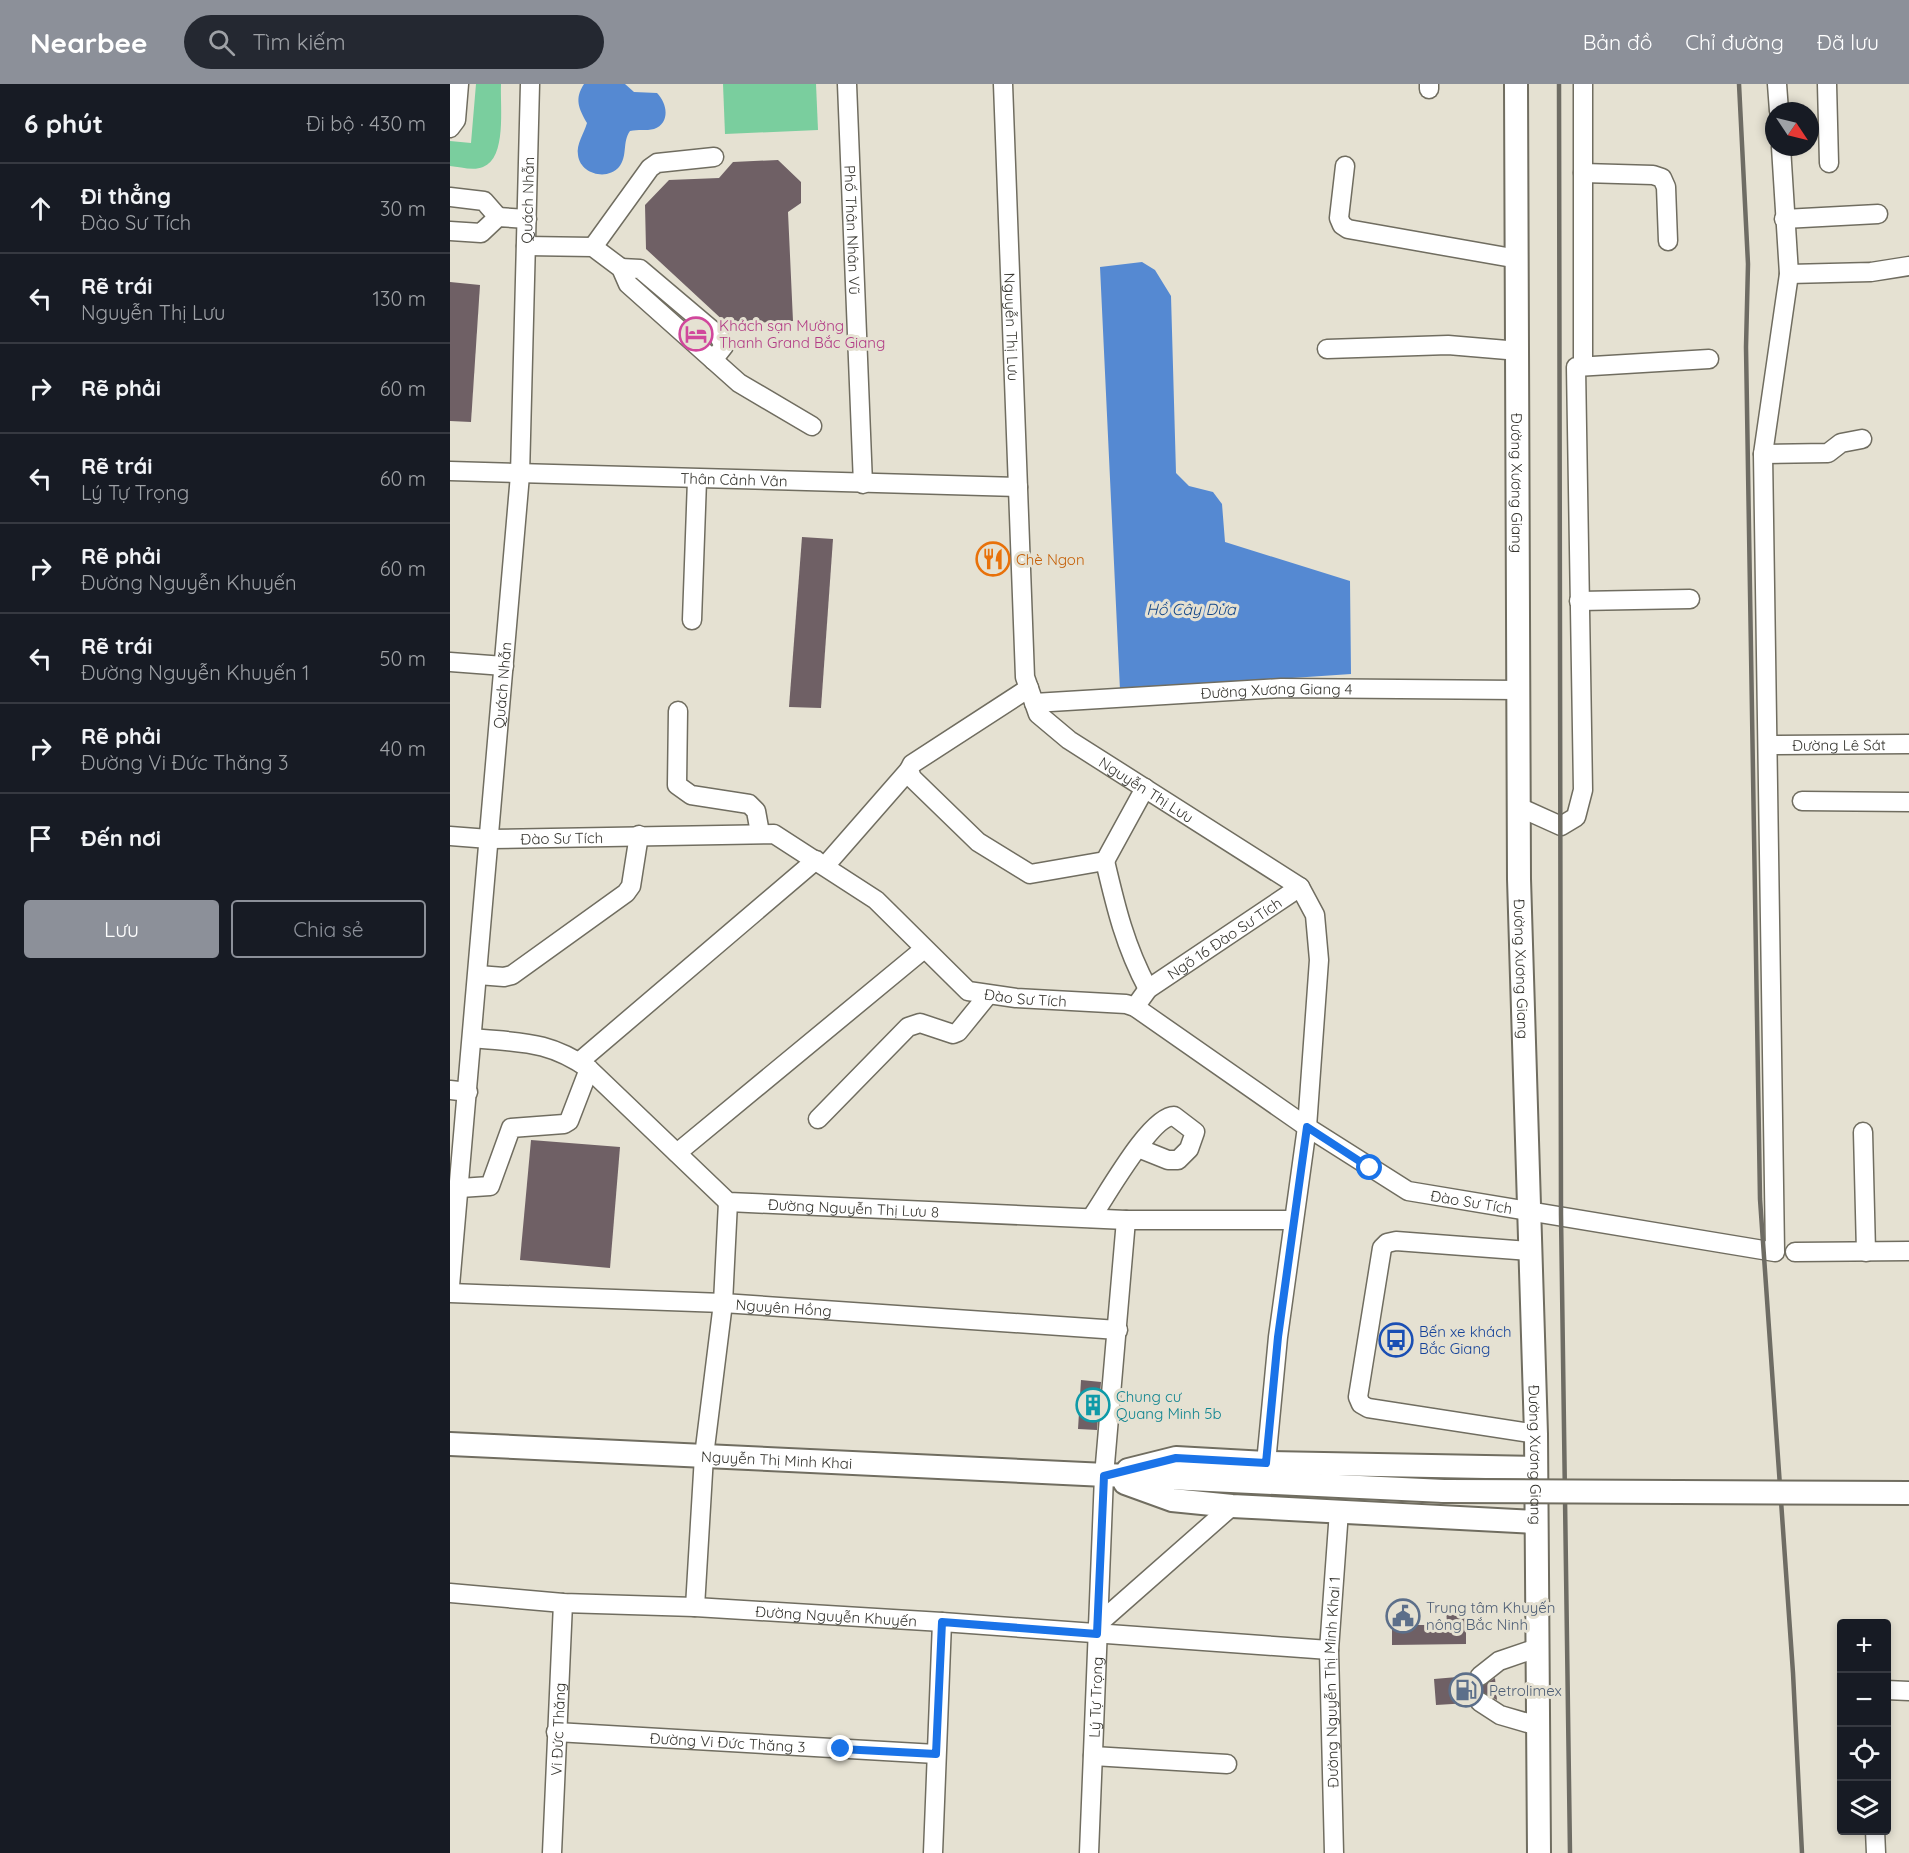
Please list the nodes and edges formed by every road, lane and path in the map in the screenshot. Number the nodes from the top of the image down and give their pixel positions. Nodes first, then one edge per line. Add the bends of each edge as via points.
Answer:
1 (459, 84) edge
2 (531, 84) edge
3 (847, 84) edge
4 (1003, 84) edge
5 (1516, 84) edge
6 (1583, 84) edge
7 (1777, 84) edge
8 (1827, 84) edge
9 (1778, 102) edge
10 (450, 128) edge
11 (1781, 156) edge
12 (714, 157) dead end
13 (1829, 163) dead end
14 (1345, 166) dead end
15 (1583, 172) junction
16 (450, 197) edge
17 (1878, 214) dead end
18 (498, 218) junction
19 (527, 219) junction
20 (1784, 219) junction
21 (450, 231) edge
22 (1668, 241) dead end
23 (526, 246) junction
24 (593, 247) junction
25 (1518, 259) junction
26 (1909, 266) edge
27 (1789, 274) junction
28 (1327, 349) dead end
29 (1518, 351) junction
30 (1709, 359) dead end
31 (1582, 365) junction
32 (812, 426) dead end
33 (1862, 439) dead end
34 (1763, 454) junction
35 (450, 471) edge
36 (520, 475) junction
37 (697, 480) junction
38 (863, 484) junction
39 (1018, 487) junction
40 (1690, 599) dead end
41 (1579, 601) junction
42 (692, 620) dead end
43 (450, 662) edge
44 (504, 666) junction
45 (1518, 690) junction
46 (1032, 695) junction
47 (678, 711) dead end
48 (1909, 744) edge
49 (1769, 745) junction
50 (909, 770) junction
51 (1145, 788) junction
52 (1802, 801) dead end
53 (1909, 802) edge
54 (1519, 807) junction
55 (760, 833) junction
56 (639, 835) junction
57 (450, 836) edge
58 (489, 838) junction
59 (1105, 861) junction
60 (821, 863) junction
61 (1300, 887) junction
62 (924, 949) junction
63 (478, 975) junction
64 (1148, 988) junction
65 (988, 995) junction
66 (1135, 1007) junction
67 (473, 1038) junction
68 (584, 1065) junction
69 (459, 1091) edge
70 (818, 1119) dead end
71 (1307, 1127) junction
72 (1863, 1132) dead end
73 (1138, 1148) dead end
74 (457, 1152) edge
75 (677, 1153) junction
76 (460, 1188) junction
77 (728, 1202) junction
78 (1529, 1211) junction
79 (1091, 1218) junction
80 (1126, 1220) junction
81 (1293, 1220) junction
82 (1529, 1251) junction
83 (1909, 1251) edge
84 (1795, 1252) dead end
85 (1866, 1252) junction
86 (450, 1286) edge
87 (450, 1293) edge
88 (723, 1303) junction
89 (1118, 1330) junction
90 (1536, 1434) junction
91 (450, 1444) edge
92 (704, 1456) junction
93 (1266, 1463) junction
94 (1536, 1468) junction
95 (1104, 1476) junction
96 (1909, 1493) edge
97 (1232, 1506) junction
98 (1339, 1511) junction
99 (1536, 1522) junction
100 (450, 1593) edge
101 (563, 1603) junction
102 (695, 1607) junction
103 (942, 1622) junction
104 (1097, 1629) junction
105 (1537, 1648) junction
106 (1329, 1650) junction
107 (1480, 1676) dead end
108 (1891, 1690) edge
109 (1909, 1691) edge
110 (1480, 1702) dead end
111 (1538, 1726) junction
112 (556, 1732) junction
113 (936, 1754) junction
114 (1093, 1756) junction
115 (1227, 1764) dead end
116 (1875, 1835) edge
117 (552, 1853) edge
118 (933, 1853) edge
119 (1089, 1853) edge
120 (1334, 1853) edge
121 (1539, 1853) edge
122 (1876, 1853) edge

1 - 10 street via 456,120
2 - 19 street, Quách Nhẫn
3 - 38 street, Phố Thân Nhân Vũ
4 - 39 street, Nguyễn Thị Lưu
5 - 25 main road, Đường Xương Giang
6 - 15 street
7 - 9 street
8 - 13 street
11 - 20 street
12 - 24 street via 657,163 650,168
14 - 25 street via 1339,218 1348,229
15 - 22 street via 1662,178 1666,187
15 - 31 street
16 - 18 street via 484,201
17 - 20 street
18 - 19 street
18 - 21 street via 482,233
19 - 23 street, Quách Nhẫn
20 - 27 street
23 - 24 street
23 - 36 street, Quách Nhẫn
24 - 32 street via 621,268 628,284 739,383
25 - 29 main road, Đường Xương Giang
26 - 27 street via 1871,272
27 - 34 street
28 - 29 street via 1448,345
29 - 45 main road, Đường Xương Giang
30 - 31 street
31 - 41 street via 1575,371
33 - 34 street via 1840,443 1828,453
34 - 49 street
35 - 36 street, Thân Cảnh Vân
36 - 37 street, Thân Cảnh Vân
36 - 44 street, Quách Nhẫn
37 - 38 street, Thân Cảnh Vân
37 - 42 street
38 - 39 street, Thân Cảnh Vân
39 - 46 street, Nguyễn Thị Lưu via 1025,677
40 - 41 street
41 - 54 street via 1583,790 1576,817 1561,826
43 - 44 street
44 - 58 street, Quách Nhẫn
45 - 46 street, Đường Xương Giang 4 via 1281,688
45 - 54 main road, Đường Xương Giang
46 - 50 street via 912,764
46 - 51 street, Nguyễn Thị Lưu via 1038,714 1070,740
47 - 55 street via 677,785 691,795 749,804 756,811
48 - 49 street, Đường Lê Sát
49 - 78 street, Đào Sư Tích via 1775,1252
50 - 59 street via 912,778 978,842 1018,869 1039,874
50 - 60 street
51 - 59 street
51 - 61 street, Nguyễn Thị Lưu
52 - 53 street
54 - 78 main road, Đường Xương Giang
55 - 56 street, Đào Sư Tích
55 - 60 street, Đào Sư Tích via 774,834
56 - 58 street, Đào Sư Tích
56 - 63 street via 631,886 626,893 512,975
57 - 58 street, Đào Sư Tích
58 - 63 street, Quách Nhẫn
59 - 64 street via 1120,927
60 - 62 street, Đào Sư Tích via 876,900
60 - 68 street
61 - 64 street, Ngõ 16 Đào Sư Tích
61 - 71 street, Nguyễn Thị Lưu via 1315,915 1319,960
62 - 65 street, Đào Sư Tích via 968,991
62 - 75 street
63 - 67 street, Quách Nhẫn
64 - 66 street
65 - 66 street, Đào Sư Tích
65 - 70 street via 953,1034 920,1023 908,1026
66 - 71 street, Đào Sư Tích
67 - 68 street via 543,1046
67 - 69 street, Quách Nhẫn
68 - 75 street
68 - 76 street via 569,1121 511,1128 490,1186
69 - 74 street, Quách Nhẫn
71 - 78 street, Đào Sư Tích via 1408,1191
71 - 81 street, Nguyễn Thị Lưu
72 - 85 street
73 - 79 street
74 - 76 street, Quách Nhẫn
75 - 77 street
76 - 86 street, Quách Nhẫn
77 - 79 street, Đường Nguyễn Thị Lưu 8
77 - 88 street
78 - 82 main road, Đường Xương Giang
79 - 80 street, Đường Nguyễn Thị Lưu 8
80 - 81 street, Đường Nguyễn Thị Lưu 8
80 - 89 street, Lý Tự Trọng
81 - 93 street, Nguyễn Thị Lưu
82 - 90 main road, Đường Xương Giang
82 - 90 street via 1387,1243 1382,1248 1358,1397 1368,1408
83 - 85 street
84 - 85 street
87 - 88 street, Nguyên Hồng
88 - 89 street, Nguyên Hồng
88 - 92 street
89 - 95 street, Lý Tự Trọng
90 - 94 main road, Đường Xương Giang
91 - 92 main road, Nguyễn Thị Minh Khai
92 - 95 main road, Nguyễn Thị Minh Khai
92 - 102 street
93 - 94 main road
93 - 95 main road via 1176,1458
94 - 99 main road, Đường Xương Giang
95 - 96 main road, Nguyễn Thị Minh Khai, bridge via 1444,1491
95 - 97 main road via 1172,1500
95 - 104 street, Lý Tự Trọng
97 - 98 main road
97 - 104 street
98 - 99 main road
98 - 106 street, Đường Nguyễn Thị Minh Khai 1
99 - 105 main road, Đường Xương Giang
100 - 101 street, Đường Nguyễn Khuyến
101 - 102 street, Đường Nguyễn Khuyến
101 - 112 street, Vi Đức Thăng
102 - 103 street, Đường Nguyễn Khuyến
103 - 104 street, Đường Nguyễn Khuyến
103 - 113 street
104 - 106 street, Đường Nguyễn Khuyến
104 - 114 street, Lý Tự Trọng
105 - 107 street via 1500,1661
105 - 111 main road, Đường Xương Giang
106 - 120 street, Đường Nguyễn Thị Minh Khai 1
108 - 109 street
110 - 111 street via 1500,1715
111 - 121 main road, Đường Xương Giang
112 - 113 street, Đường Vi Đức Thăng 3
112 - 117 street, Vi Đức Thăng
113 - 118 street
114 - 115 street
114 - 119 street, Lý Tự Trọng
116 - 122 street

